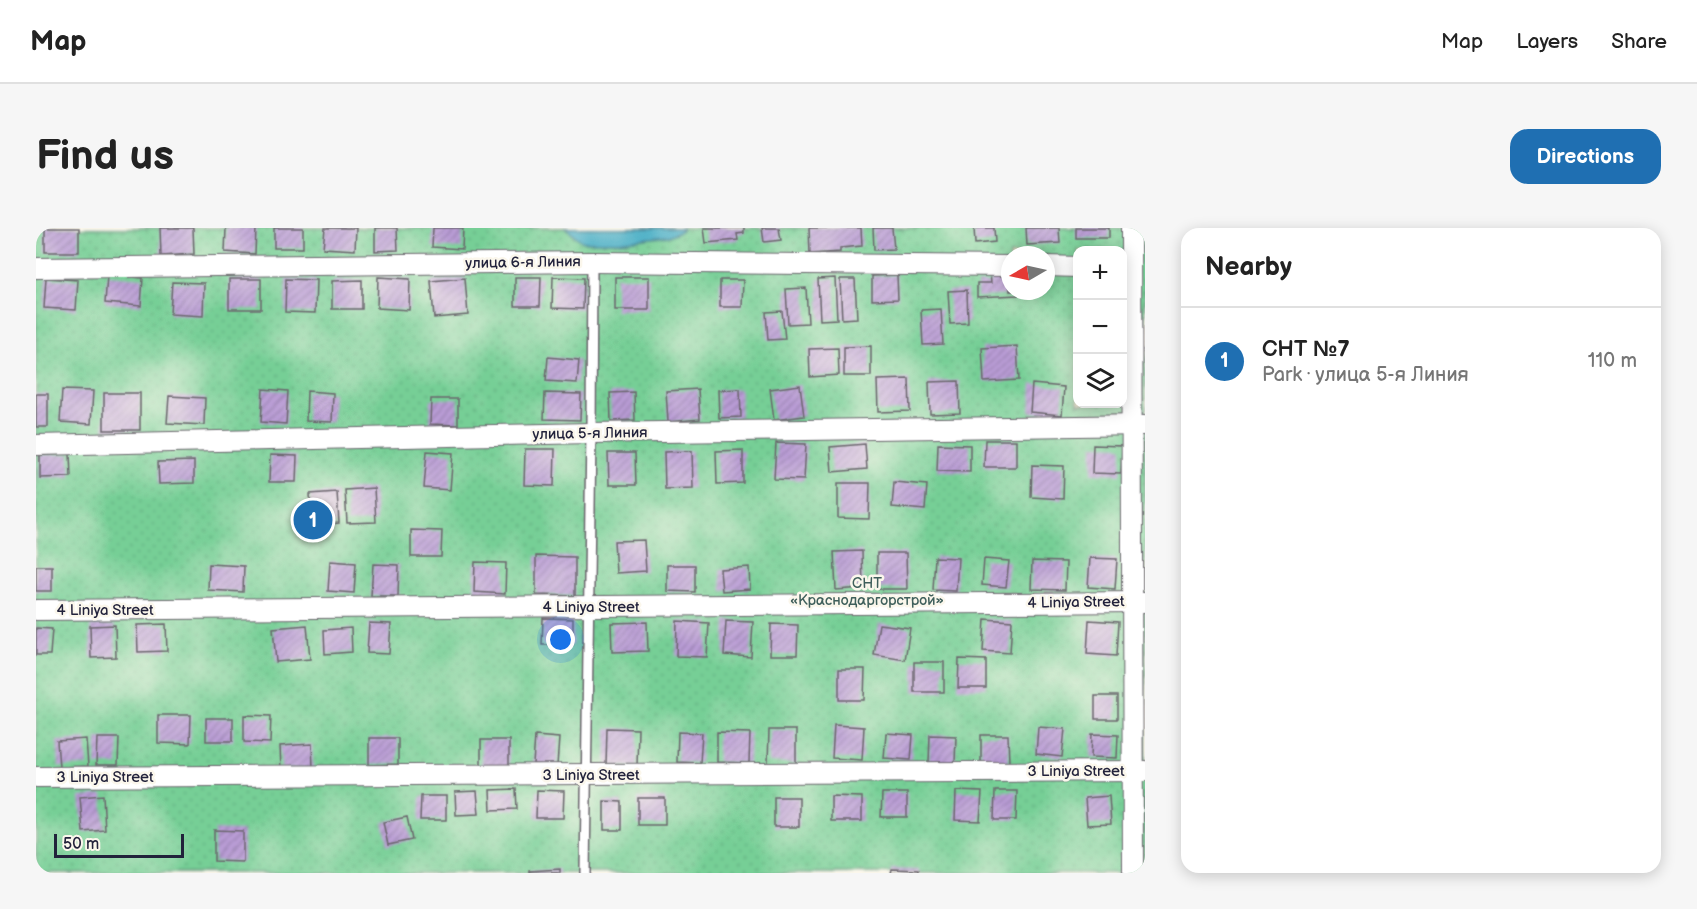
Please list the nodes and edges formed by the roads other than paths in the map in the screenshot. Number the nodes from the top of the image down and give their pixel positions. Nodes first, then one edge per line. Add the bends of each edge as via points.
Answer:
1 (1131, 228) edge
2 (592, 262) junction
3 (1001, 266) edge
4 (1055, 266) edge
5 (1073, 267) edge
6 (1133, 267) edge
7 (36, 268) edge
8 (1139, 425) edge
9 (591, 433) junction
10 (36, 445) edge
11 (1139, 602) edge
12 (589, 607) junction
13 (36, 610) edge
14 (1139, 771) edge
15 (586, 775) junction
16 (36, 777) edge
17 (585, 873) edge
18 (1133, 873) edge

1 - 6 street
2 - 3 street, улица 6-я Линия
2 - 7 street, улица 6-я Линия
2 - 9 lane
4 - 5 street
6 - 8 street
8 - 9 street, улица 5-я Линия
8 - 11 street
9 - 10 street, улица 5-я Линия
9 - 12 lane
11 - 12 street, 4 Liniya Street
11 - 14 street
12 - 13 street, 4 Liniya Street
12 - 15 lane
14 - 15 street, 3 Liniya Street
14 - 18 street
15 - 16 street, 3 Liniya Street
15 - 17 lane

